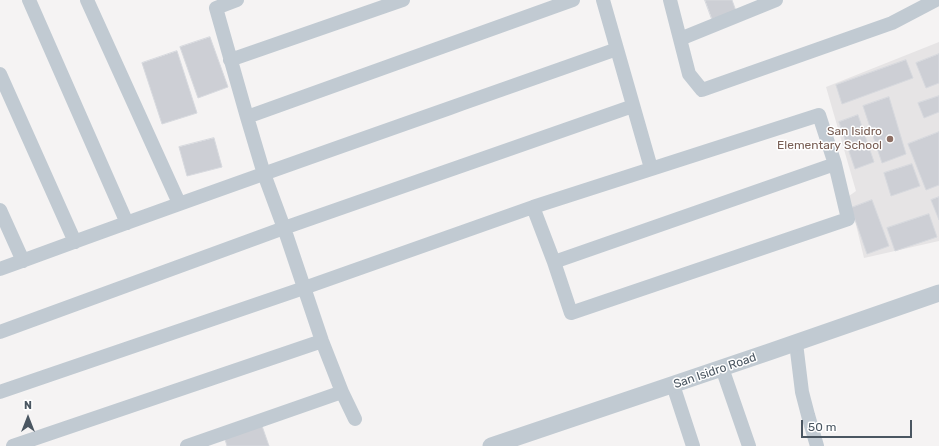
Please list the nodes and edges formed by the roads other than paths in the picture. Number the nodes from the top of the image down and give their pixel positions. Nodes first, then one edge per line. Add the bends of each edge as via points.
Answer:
1 (29, 0) edge
2 (88, 0) edge
3 (237, 0) edge
4 (403, 0) edge
5 (573, 0) edge
6 (603, 0) edge
7 (670, 0) edge
8 (776, 0) edge
9 (936, 0) edge
10 (680, 39) junction
11 (617, 49) junction
12 (230, 60) junction
13 (0, 74) edge
14 (633, 106) junction
15 (246, 117) junction
16 (835, 164) junction
17 (651, 168) junction
18 (264, 174) junction
19 (179, 203) junction
20 (533, 207) junction
21 (0, 210) edge
22 (127, 223) junction
23 (284, 228) junction
24 (74, 242) junction
25 (23, 261) junction
26 (554, 262) junction
27 (0, 270) edge
28 (304, 288) junction
29 (939, 293) edge
30 (0, 332) edge
31 (322, 341) junction
32 (796, 343) junction
33 (722, 368) junction
34 (673, 385) junction
35 (0, 392) edge
36 (342, 392) junction
37 (355, 419) dead end
38 (13, 446) edge
39 (187, 446) edge
40 (491, 446) edge
41 (693, 446) edge
42 (749, 446) edge
43 (817, 446) edge

1 - 22 street
2 - 19 street
3 - 12 street via 216,8
4 - 12 street
5 - 15 street
6 - 11 street
7 - 10 street
8 - 10 street
9 - 10 street via 892,23 702,90 689,74
11 - 14 street
11 - 18 street
12 - 15 street
13 - 24 street
14 - 17 street
14 - 23 street
15 - 18 street
16 - 17 street via 819,115
16 - 26 street
16 - 26 street via 848,219 571,313
17 - 20 street
18 - 19 street
18 - 23 street
19 - 22 street
20 - 26 street
20 - 28 street
21 - 25 street
22 - 24 street
23 - 28 street
23 - 30 street
24 - 25 street
25 - 27 street
28 - 31 street
28 - 35 street
29 - 32 street, San Isidro Road
31 - 36 street
31 - 38 street
32 - 33 street, San Isidro Road
32 - 43 street via 802,392
33 - 34 street, San Isidro Road
33 - 42 street
34 - 40 street, San Isidro Road
34 - 41 street
36 - 37 street
36 - 39 street

